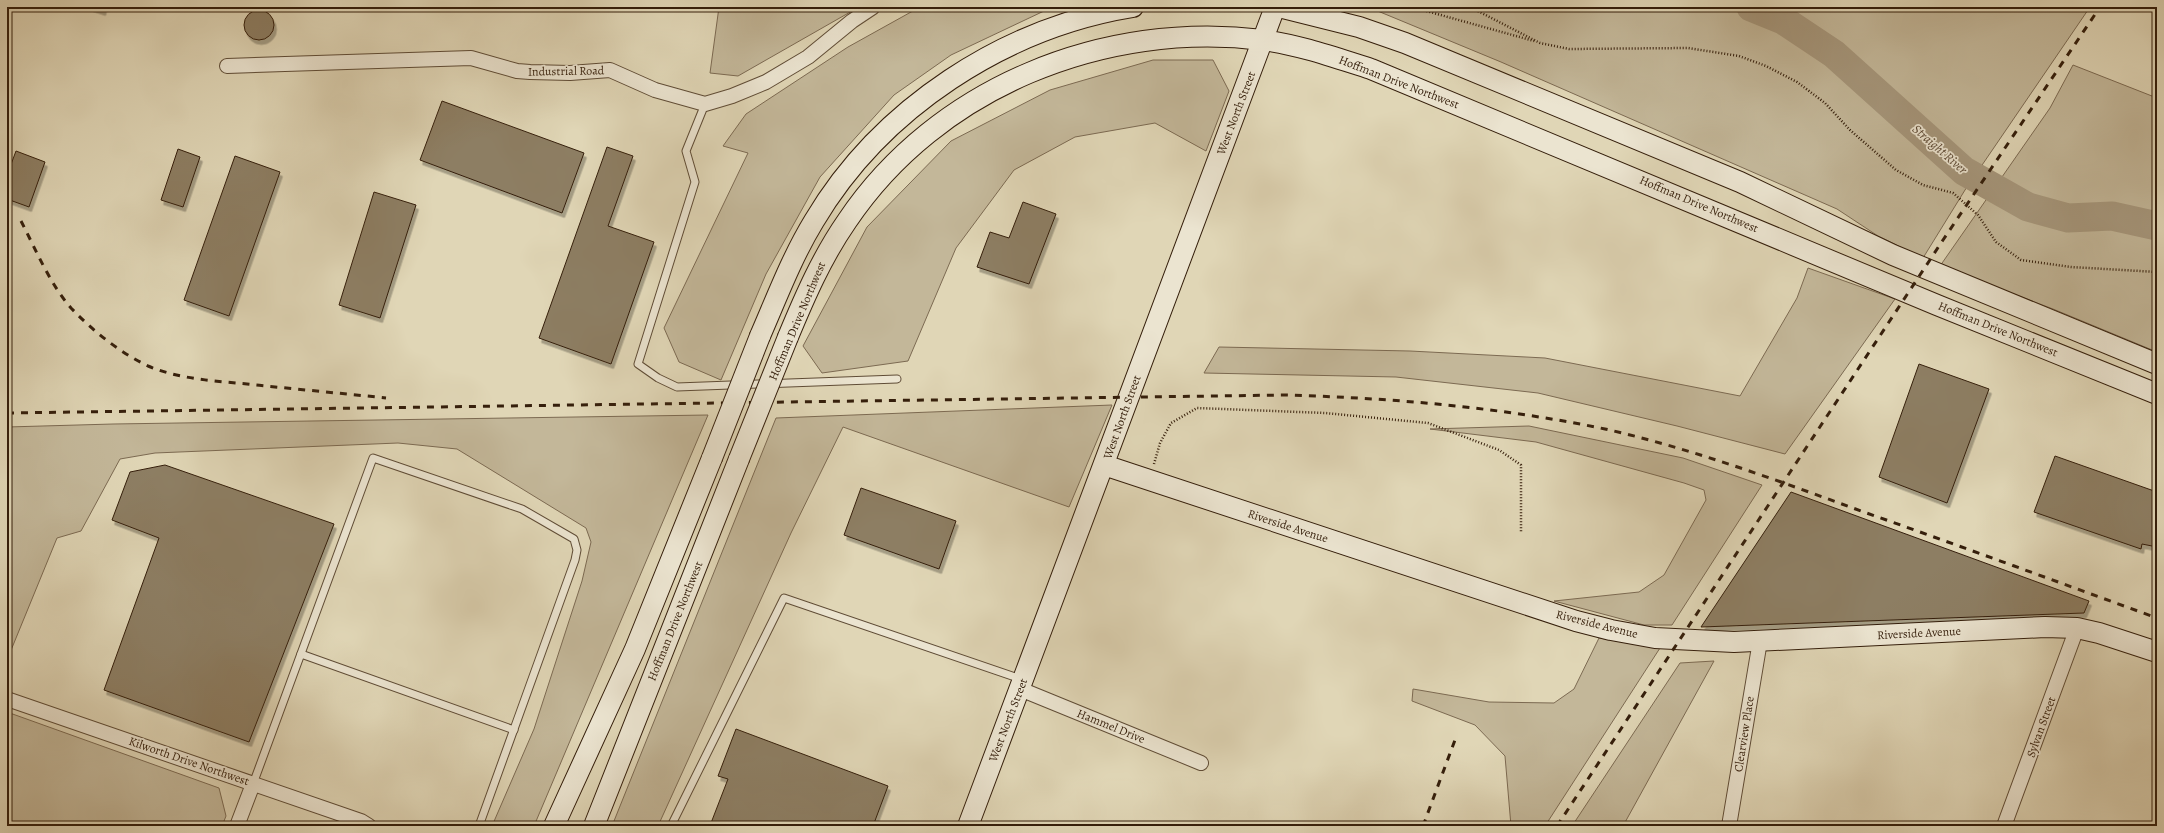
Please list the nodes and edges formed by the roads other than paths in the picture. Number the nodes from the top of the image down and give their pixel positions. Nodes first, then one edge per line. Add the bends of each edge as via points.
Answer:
1 (873, 7) edge
2 (1133, 7) edge
3 (1275, 7) edge
4 (1279, 7) edge
5 (1264, 40) junction
6 (227, 66) dead end
7 (705, 104) junction
8 (2157, 364) edge
9 (897, 379) dead end
10 (2157, 394) edge
11 (1104, 465) junction
12 (2077, 628) junction
13 (1760, 641) junction
14 (2157, 652) edge
15 (301, 654) junction
16 (1021, 684) junction
17 (7, 698) edge
18 (514, 730) junction
19 (1201, 763) dead end
20 (253, 784) junction
21 (237, 826) edge
22 (369, 826) edge
23 (479, 826) edge
24 (554, 826) edge
25 (594, 826) edge
26 (671, 826) edge
27 (968, 826) edge
28 (1729, 826) edge
29 (2004, 826) edge

1 - 7 street via 808,57 766,82
2 - 24 main road, bridge via 1096,14 1033,35 987,56 947,81 907,112 878,140 830,196 796,254 760,336 635,649
3 - 5 main road, West North Street
4 - 8 main road via 1359,27 1405,43 1740,182 1893,255
5 - 10 main road, Hoffman Drive Northwest via 1371,69
5 - 11 main road, West North Street
5 - 25 main road, Hoffman Drive Northwest, bridge via 1187,36 1144,40 1102,48 1030,72 995,89 930,131 901,156 871,188 848,219 817,270 788,336
6 - 7 street, Industrial Road via 471,58 516,71 570,73 610,70 655,90
7 - 9 lane via 686,151 695,182 638,364 677,387
11 - 13 main road, Riverside Avenue via 1576,621 1655,638
11 - 16 main road, West North Street
12 - 13 main road, Riverside Avenue
12 - 14 main road, Riverside Avenue via 2118,638
12 - 29 street, Sylvan Street
13 - 28 street, Clearview Place
15 - 18 lane
15 - 18 lane via 373,458 509,504 574,538 577,550
15 - 20 lane
16 - 19 street, Hammel Drive
16 - 26 lane via 784,598
16 - 27 main road, West North Street
17 - 20 street, Kilworth Drive Northwest
18 - 23 lane
20 - 21 street
20 - 22 street, Kilworth Drive Northwest

